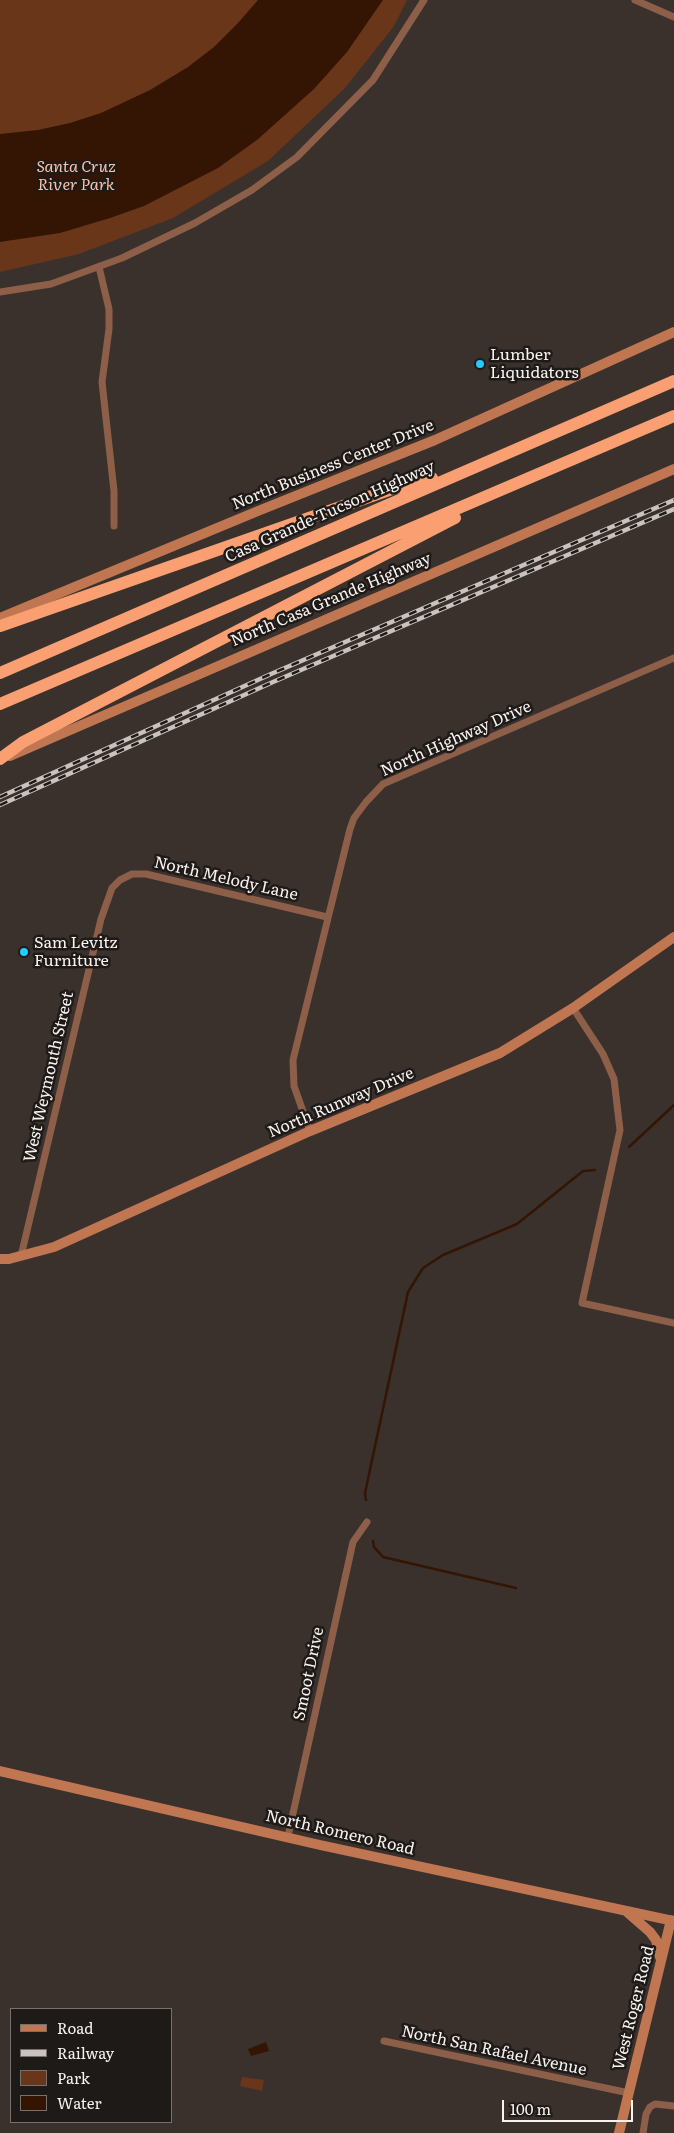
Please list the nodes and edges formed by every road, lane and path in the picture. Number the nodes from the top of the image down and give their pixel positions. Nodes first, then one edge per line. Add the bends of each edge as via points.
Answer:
1 (424, 0) edge
2 (635, 0) edge
3 (674, 17) edge
4 (99, 267) junction
5 (0, 292) edge
6 (674, 332) edge
7 (674, 381) edge
8 (674, 416) edge
9 (510, 451) junction
10 (674, 468) edge
11 (533, 477) junction
12 (114, 526) dead end
13 (0, 618) edge
14 (0, 626) edge
15 (674, 658) edge
16 (0, 673) edge
17 (0, 704) edge
18 (0, 760) edge
19 (120, 880) joint
20 (327, 917) junction
21 (674, 937) edge
22 (573, 1008) junction
23 (310, 1131) junction
24 (22, 1256) junction
25 (0, 1260) edge
26 (674, 1323) edge
27 (367, 1522) dead end
28 (0, 1771) edge
29 (288, 1836) junction
30 (624, 1910) junction
31 (672, 1920) edge
32 (661, 1961) junction
33 (384, 2041) dead end
34 (629, 2093) junction
35 (674, 2106) edge
36 (619, 2133) edge
37 (643, 2133) edge

1 - 4 street via 373,80 298,156 252,190 195,223
2 - 3 street
4 - 5 street via 51,284
4 - 12 street via 109,309 102,382 114,491
6 - 13 street, North Business Center Drive via 435,440
7 - 9 highway, Casa Grande-Tucson Highway
8 - 11 highway
9 - 14 highway
9 - 16 highway, Casa Grande-Tucson Highway
10 - 18 street, North Casa Grande Highway
11 - 17 highway
11 - 18 highway via 23,742
15 - 20 street, North Highway Drive via 383,784 354,818
19 - 20 street, North Melody Lane via 132,874 146,874
19 - 24 street, West Weymouth Street via 112,888 101,919
20 - 23 street, North Highway Drive via 294,1060 294,1086
21 - 22 street, North Runway Drive
22 - 23 street, North Runway Drive via 500,1053
22 - 26 street via 603,1054 614,1079 620,1130 582,1303
23 - 24 street, North Runway Drive via 54,1247
24 - 25 street, North Runway Drive
27 - 29 street, Smoot Drive via 353,1542
28 - 29 street, North Romero Road
29 - 30 street, North Romero Road
30 - 31 street, North Romero Road
30 - 32 street via 656,1940
31 - 32 street, West Roger Road
32 - 34 street, West Roger Road
33 - 34 street, North San Rafael Avenue
34 - 36 street, West Roger Road
35 - 37 street via 655,2104 650,2108

